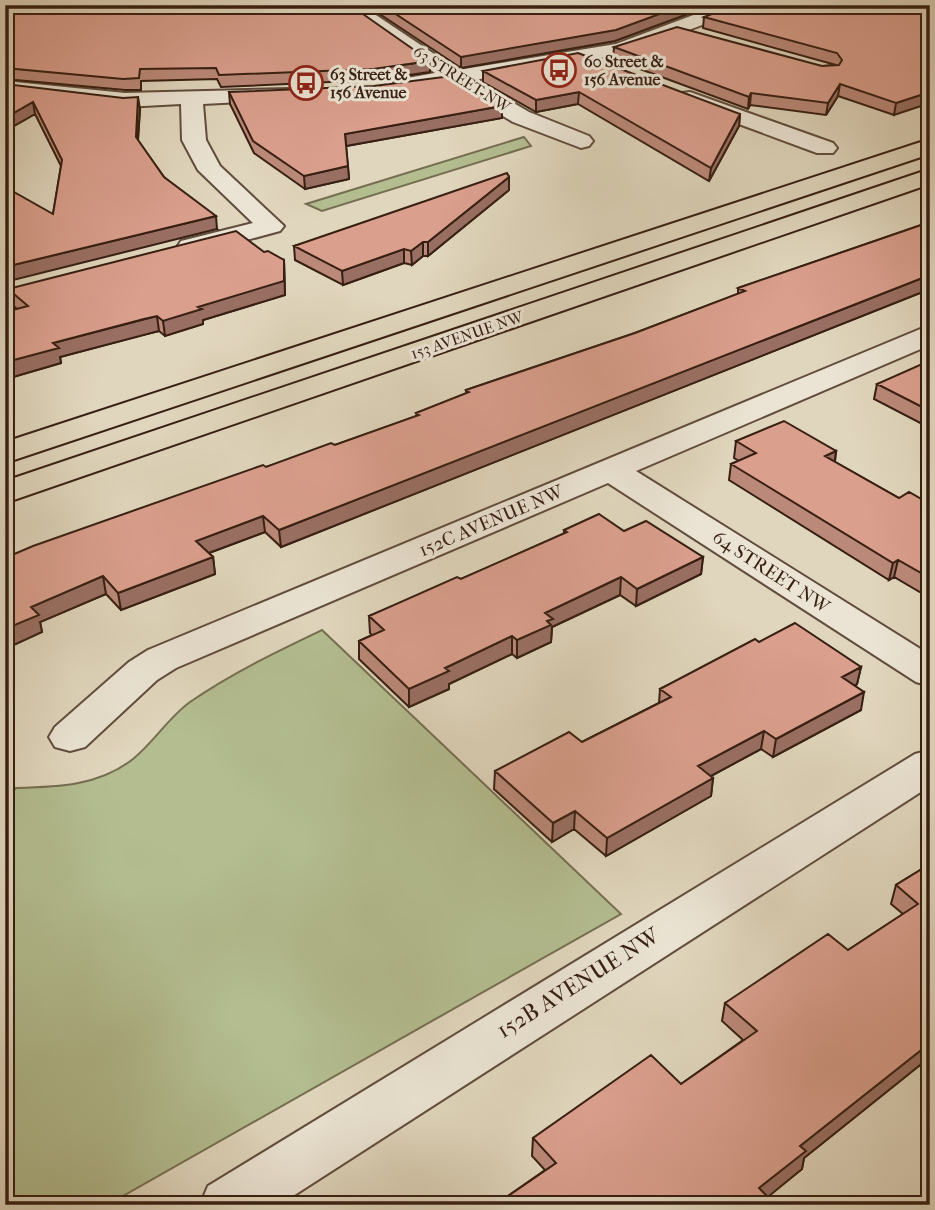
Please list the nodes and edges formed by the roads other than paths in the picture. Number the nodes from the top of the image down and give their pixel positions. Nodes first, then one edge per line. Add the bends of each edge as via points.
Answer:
1 (348, 5) edge
2 (729, 6) edge
3 (678, 29) junction
4 (703, 36) edge
5 (579, 56) junction
6 (618, 71) edge
7 (456, 78) junction
8 (5, 87) edge
9 (388, 87) edge
10 (670, 90) edge
11 (309, 93) edge
12 (192, 99) junction
13 (582, 141) dead end
14 (930, 146) edge
15 (825, 148) dead end
16 (930, 176) edge
17 (165, 253) edge
18 (930, 334) edge
19 (253, 371) junction
20 (5, 435) edge
21 (5, 453) edge
22 (612, 470) junction
23 (5, 494) edge
24 (930, 673) edge
25 (70, 737) dead end
26 (930, 765) edge
27 (229, 1205) edge

1 - 7 street, 63 STREET NW
2 - 3 street
3 - 4 street
3 - 5 street via 620,49
5 - 6 street
5 - 7 street
7 - 9 street
7 - 13 street, 63 STREET NW via 521,117
8 - 12 street via 125,100
10 - 15 street
11 - 12 street
12 - 17 street via 194,140 210,170 271,226
14 - 19 main road, 153 AVENUE NW
16 - 23 main road, 153 AVENUE NW
18 - 22 street, 152C AVENUE NW
19 - 20 main road
19 - 21 main road, 153 AVENUE NW
22 - 24 street, 64 STREET NW
22 - 25 street, 152C AVENUE NW via 162,659
26 - 27 street, 152B AVENUE NW

